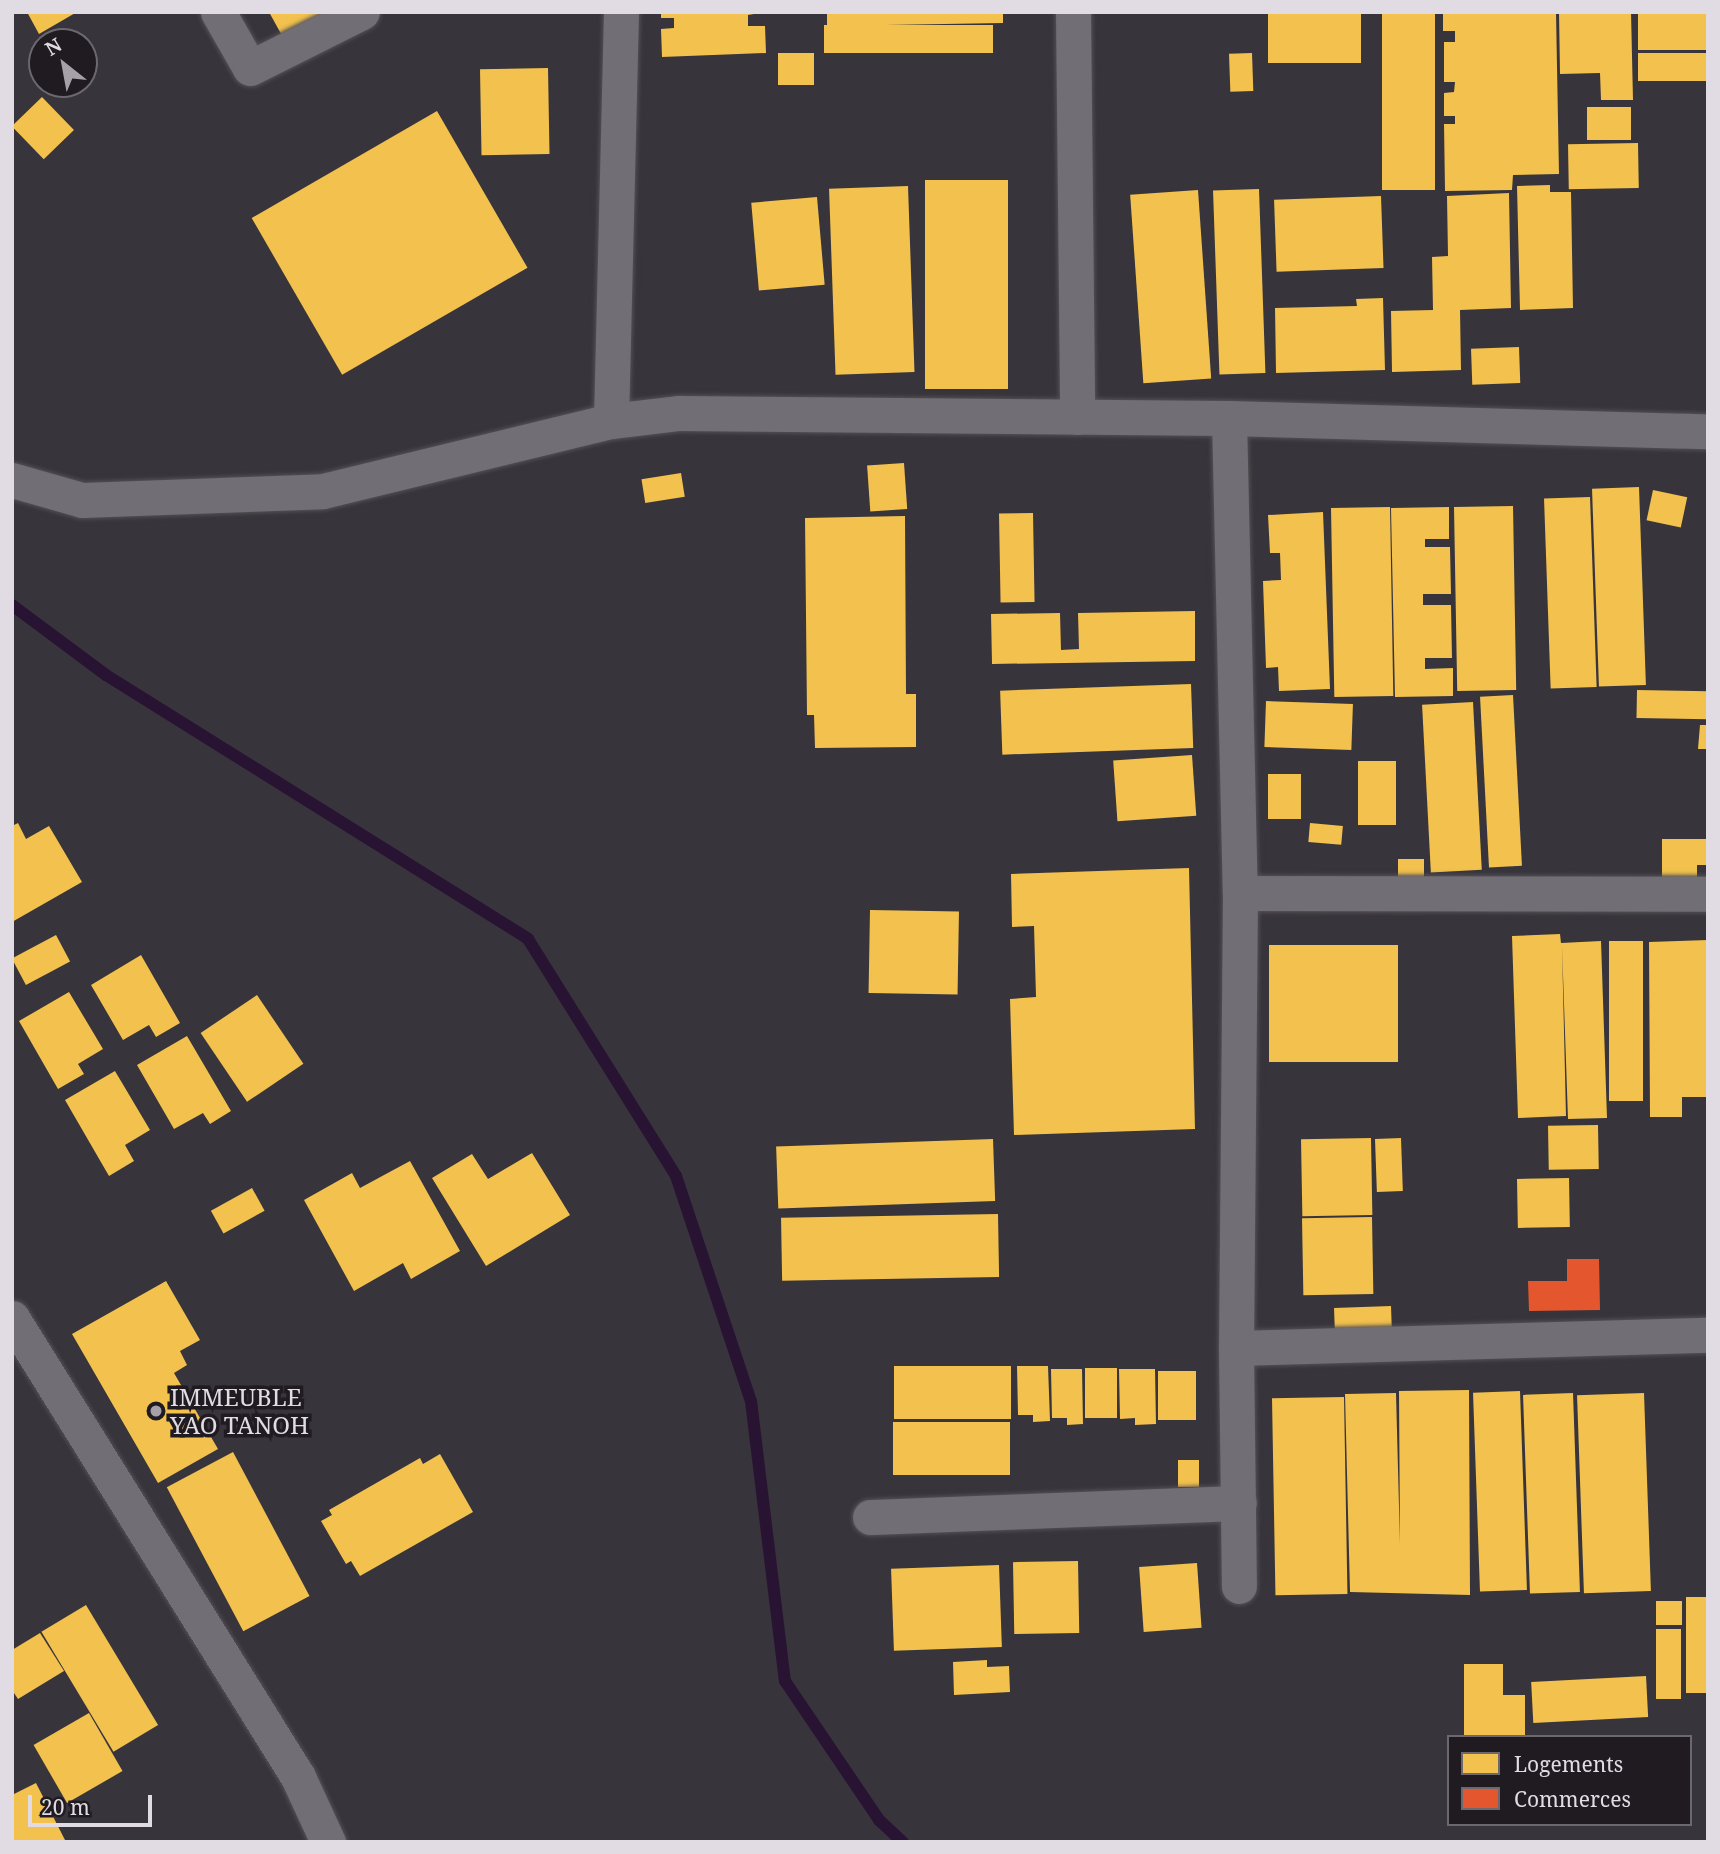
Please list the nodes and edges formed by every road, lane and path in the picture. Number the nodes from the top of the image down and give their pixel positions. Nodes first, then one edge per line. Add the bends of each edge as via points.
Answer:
1 (218, 12) edge
2 (362, 12) edge
3 (621, 12) edge
4 (1073, 12) edge
5 (1077, 417) junction
6 (1229, 418) junction
7 (611, 421) junction
8 (1708, 431) edge
9 (12, 480) edge
10 (1240, 892) junction
11 (1708, 894) edge
12 (12, 1318) edge
13 (1708, 1335) edge
14 (1236, 1348) junction
15 (1239, 1503) junction
16 (870, 1517) dead end
17 (1239, 1586) dead end
18 (328, 1842) edge

1 - 2 street via 250,68
3 - 7 street
4 - 5 street
5 - 6 street
5 - 7 street via 678,413
6 - 8 street
6 - 10 street
7 - 9 street via 323,491 82,500
10 - 11 street
10 - 14 street
12 - 18 street via 298,1777
13 - 14 street
14 - 15 street
15 - 16 street
15 - 17 street

